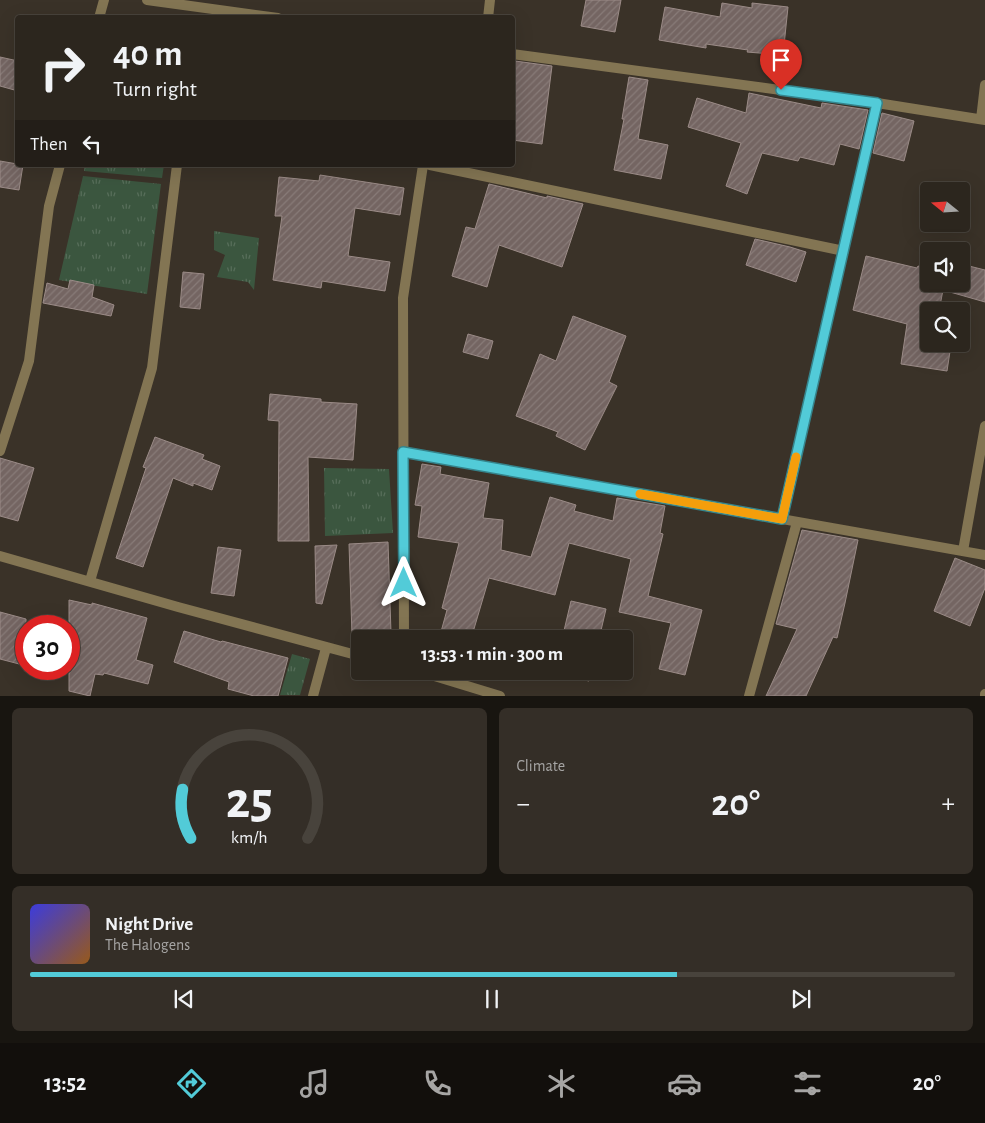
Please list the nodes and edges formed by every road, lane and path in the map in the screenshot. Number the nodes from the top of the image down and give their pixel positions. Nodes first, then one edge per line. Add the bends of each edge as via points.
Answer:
1 (104, 0) edge
2 (147, 0) edge
3 (490, 0) edge
4 (197, 6) junction
5 (100, 15) edge
6 (196, 15) edge
7 (258, 15) edge
8 (488, 15) edge
9 (515, 54) edge
10 (985, 85) edge
11 (877, 103) junction
12 (983, 119) edge
13 (59, 167) edge
14 (177, 167) edge
15 (423, 167) edge
16 (440, 167) edge
17 (844, 251) junction
18 (985, 426) edge
19 (0, 451) edge
20 (403, 452) junction
21 (782, 519) junction
22 (797, 522) junction
23 (963, 551) junction
24 (985, 555) edge
25 (0, 556) edge
26 (90, 581) junction
27 (404, 630) edge
28 (326, 648) junction
29 (351, 654) edge
30 (448, 680) edge
31 (313, 696) edge
32 (500, 696) edge
33 (749, 696) edge

1 - 5 street
2 - 4 street
3 - 8 street
4 - 6 street
4 - 7 street
9 - 11 street
10 - 12 street
11 - 12 street
11 - 17 street
13 - 19 street via 49,206 30,361
14 - 26 street via 152,368
15 - 20 street via 402,298
16 - 17 street
17 - 21 street
18 - 23 street
20 - 21 street
20 - 27 street
21 - 22 street
22 - 23 street
22 - 33 street
23 - 24 street
25 - 26 street
26 - 28 street
28 - 29 street
28 - 31 street
30 - 32 street

